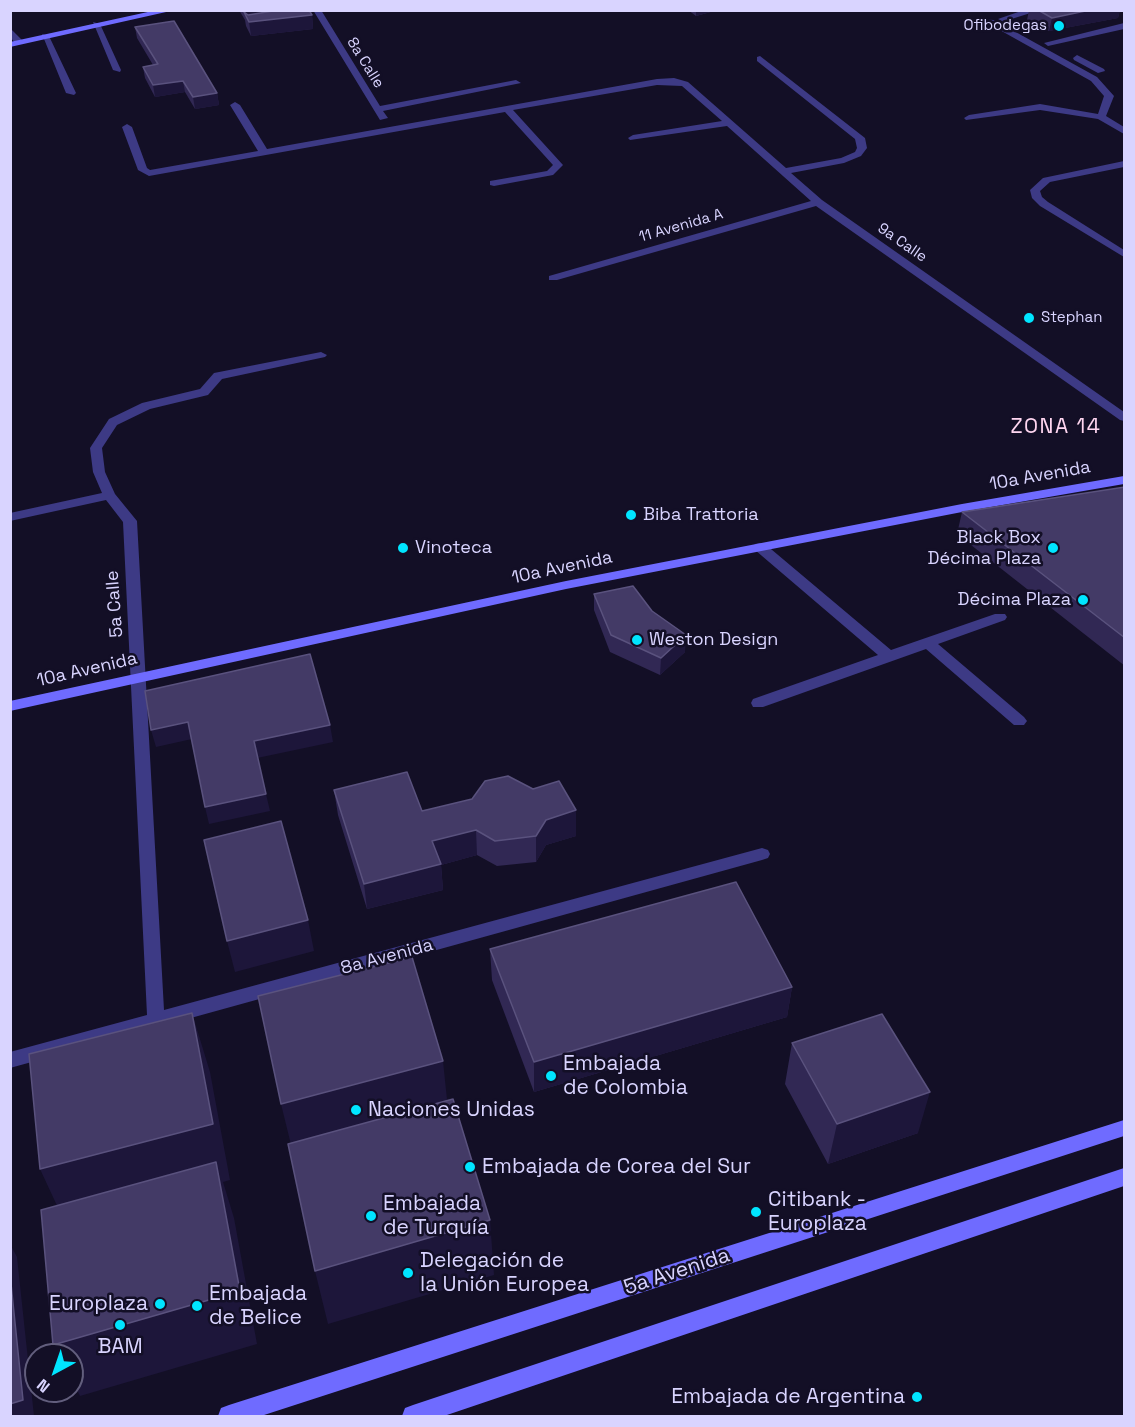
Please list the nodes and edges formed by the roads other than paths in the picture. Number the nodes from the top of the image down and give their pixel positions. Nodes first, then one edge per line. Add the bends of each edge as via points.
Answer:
1 (1036, 10) edge
2 (167, 11) edge
3 (988, 11) edge
4 (318, 12) edge
5 (308, 15) edge
6 (1002, 19) junction
7 (976, 21) dead end
8 (96, 24) junction
9 (1125, 27) edge
10 (10, 30) edge
11 (45, 36) junction
12 (1048, 43) junction
13 (15, 44) edge
14 (760, 59) dead end
15 (117, 70) dead end
16 (1101, 71) dead end
17 (516, 83) dead end
18 (71, 93) dead end
19 (234, 105) dead end
20 (378, 109) junction
21 (507, 110) junction
22 (1101, 117) junction
23 (969, 118) dead end
24 (730, 123) junction
25 (127, 127) dead end
26 (390, 129) junction
27 (1125, 130) edge
28 (633, 138) dead end
29 (265, 154) junction
30 (1125, 164) edge
31 (782, 172) junction
32 (494, 183) dead end
33 (818, 202) junction
34 (1125, 254) edge
35 (553, 278) dead end
36 (321, 355) dead end
37 (1125, 417) edge
38 (1125, 480) edge
39 (110, 495) junction
40 (10, 517) edge
41 (760, 547) junction
42 (1000, 617) dead end
43 (927, 642) junction
44 (887, 655) junction
45 (140, 677) junction
46 (758, 702) dead end
47 (10, 706) edge
48 (1018, 721) dead end
49 (762, 854) dead end
50 (156, 1021) junction
51 (10, 1060) edge
52 (1125, 1128) edge
53 (1125, 1177) edge
54 (229, 1416) edge
55 (413, 1416) edge

1 - 6 street
2 - 8 street
3 - 6 street
4 - 5 street
4 - 20 street, 8a Calle
6 - 12 street
7 - 22 street via 991,22 1094,79 1109,96
8 - 11 street
8 - 15 street
9 - 12 street
10 - 13 street
11 - 13 street
11 - 18 street
12 - 16 street
14 - 31 street via 860,138 862,148 844,160
17 - 20 street
19 - 29 street
20 - 26 street, 8a Calle
21 - 24 street, 9a Calle via 674,81 693,90
21 - 26 street
21 - 32 street via 558,165 550,173
22 - 23 street via 1040,108
22 - 27 street
24 - 28 street
24 - 31 street, 9a Calle
25 - 29 street via 143,171 149,173
26 - 29 street
30 - 34 street via 1047,180 1035,190 1044,204
31 - 33 street, 9a Calle
33 - 35 street, 11 Avenida A
33 - 37 street, 9a Calle
36 - 39 street, 5a Calle via 218,376 204,392 146,406 113,422 96,448 99,472
38 - 41 street, 10a Avenida
39 - 40 street
39 - 45 street, 5a Calle via 129,521
41 - 44 street
41 - 45 street, 10a Avenida
42 - 43 street
43 - 44 street
43 - 48 street
44 - 46 street
45 - 47 street, 10a Avenida
45 - 50 street, 5a Calle
49 - 50 street, 8a Avenida
50 - 51 street, 8a Avenida
52 - 54 street, 5a Avenida
53 - 55 street

